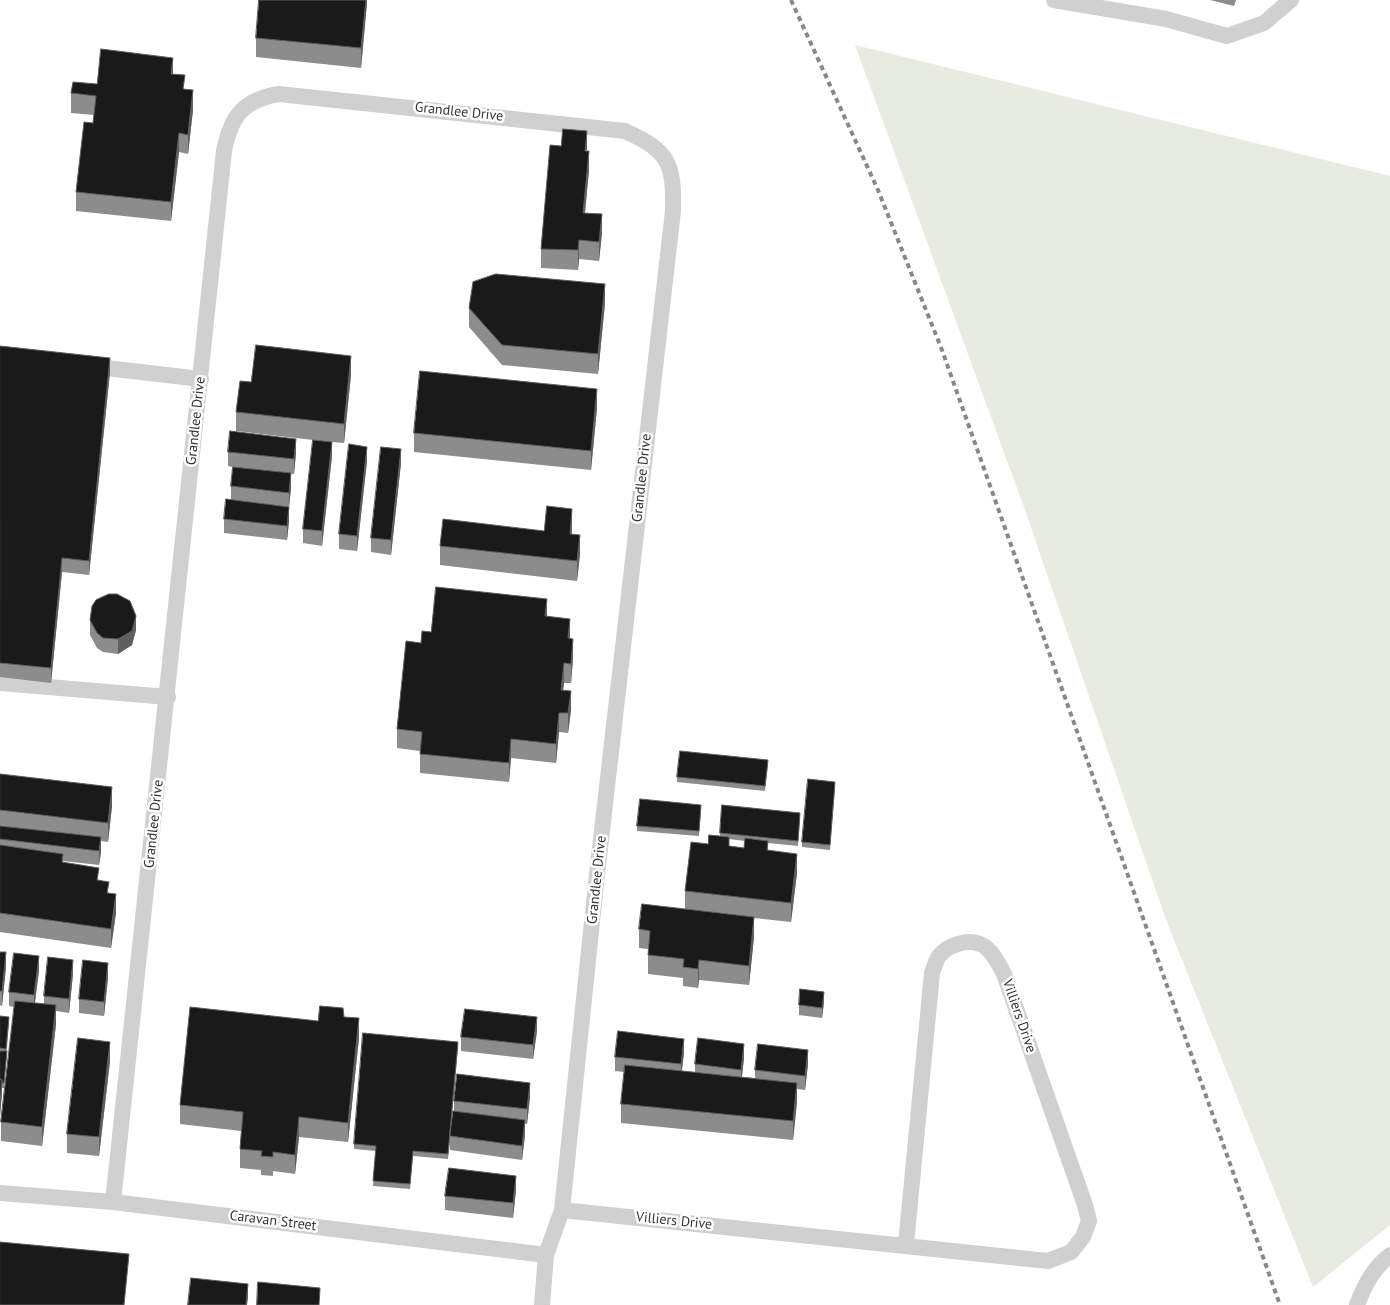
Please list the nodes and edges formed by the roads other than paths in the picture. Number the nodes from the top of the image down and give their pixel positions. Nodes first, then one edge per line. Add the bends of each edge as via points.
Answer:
1 (1054, 0) edge
2 (1292, 0) edge
3 (76, 365) edge
4 (200, 379) junction
5 (0, 683) edge
6 (168, 698) junction
7 (0, 1193) edge
8 (113, 1202) junction
9 (562, 1210) junction
10 (906, 1244) junction
11 (546, 1255) junction
12 (1390, 1255) edge
13 (542, 1305) edge
14 (1357, 1305) edge

1 - 2 street via 1166,19 1227,36 1264,23
3 - 4 street
4 - 6 street, Grandlee Drive
4 - 9 street, Grandlee Drive via 226,139 239,112 260,97 279,94 625,130 653,146 669,165 673,210
5 - 6 street
6 - 8 street, Grandlee Drive
7 - 8 street, Caravan Street
8 - 11 street, Caravan Street
9 - 10 street, Villiers Drive
9 - 11 street, Grandlee Drive
10 - 10 street, Villiers Drive via 1048,1261 1071,1252 1083,1237 1089,1221 1004,974 995,957 981,944 953,945 940,955 932,973
11 - 13 street, Grandlee Drive
12 - 14 street via 1379,1263 1363,1285

